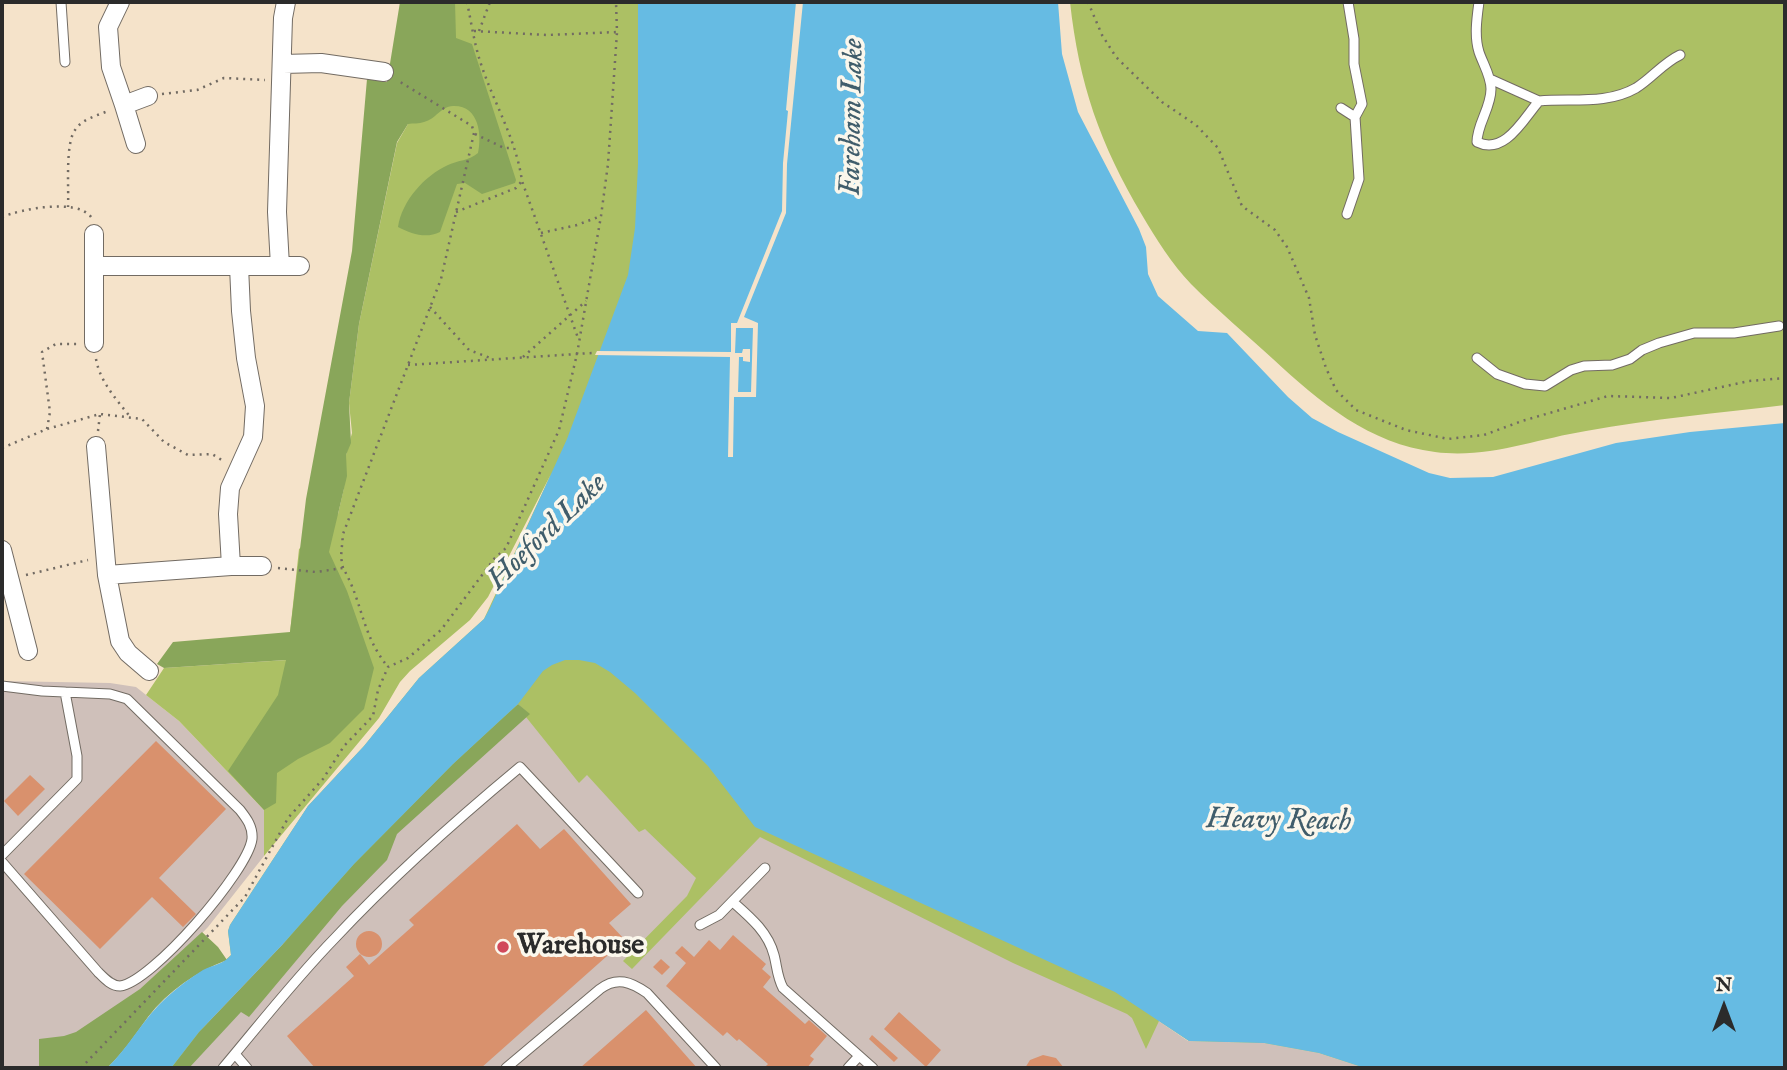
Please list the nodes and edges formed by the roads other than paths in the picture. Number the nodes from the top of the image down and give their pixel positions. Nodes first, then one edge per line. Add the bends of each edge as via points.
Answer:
1 (61, 2) edge
2 (120, 2) edge
3 (286, 2) edge
4 (1348, 2) edge
5 (1479, 2) edge
6 (1680, 55) dead end
7 (65, 62) dead end
8 (384, 72) road end
9 (283, 73) junction
10 (1490, 79) junction
11 (148, 96) road end
12 (1539, 101) junction
13 (124, 105) junction
14 (1341, 108) dead end
15 (1355, 117) junction
16 (136, 144) dead end
17 (1347, 214) dead end
18 (94, 234) road end
19 (95, 265) junction
20 (280, 265) junction
21 (239, 266) junction
22 (300, 266) dead end
23 (1779, 326) dead end
24 (94, 343) road end
25 (1477, 358) dead end
26 (96, 446) dead end
27 (2, 550) edge
28 (231, 566) junction
29 (262, 566) road end
30 (107, 575) junction
31 (28, 651) dead end
32 (149, 671) dead end
33 (2, 685) edge
34 (65, 692) junction
35 (2, 855) edge
36 (2, 862) edge
37 (765, 868) dead end
38 (638, 892) dead end
39 (733, 902) junction
40 (699, 925) dead end
41 (235, 1054) junction
42 (859, 1056) junction
43 (223, 1068) edge
44 (247, 1068) edge
45 (506, 1068) edge
46 (716, 1068) edge
47 (848, 1068) edge
48 (871, 1068) edge

1 - 7 lane
2 - 13 street via 108,27 111,67
3 - 9 street
4 - 15 lane via 1362,104
5 - 10 lane via 1478,48
6 - 12 lane via 1623,94 1588,101
8 - 9 street via 321,63
9 - 20 street via 277,212
10 - 12 lane
10 - 12 lane via 1487,107 1477,134 1477,142 1484,146 1509,137
11 - 13 street
13 - 16 street
14 - 15 lane
15 - 17 lane via 1359,179
18 - 19 street
19 - 21 street
19 - 24 street
20 - 21 street
20 - 22 street
21 - 28 street via 246,358 256,406 253,437 230,488
23 - 25 lane via 1694,334 1659,343 1612,365 1571,370 1545,386 1497,374
26 - 30 street
27 - 31 street
28 - 29 street
28 - 30 street
30 - 32 street via 120,641
33 - 34 lane
34 - 35 lane via 77,779
34 - 36 lane via 127,699 245,816 251,830 250,846 235,876 196,924 164,955 121,986 98,972
37 - 39 lane
38 - 41 lane via 520,767 445,830 335,937
39 - 40 lane
39 - 42 lane via 767,938 783,988
41 - 43 lane
41 - 44 lane
42 - 47 lane
42 - 48 lane
45 - 46 lane via 606,984 620,980 647,993

